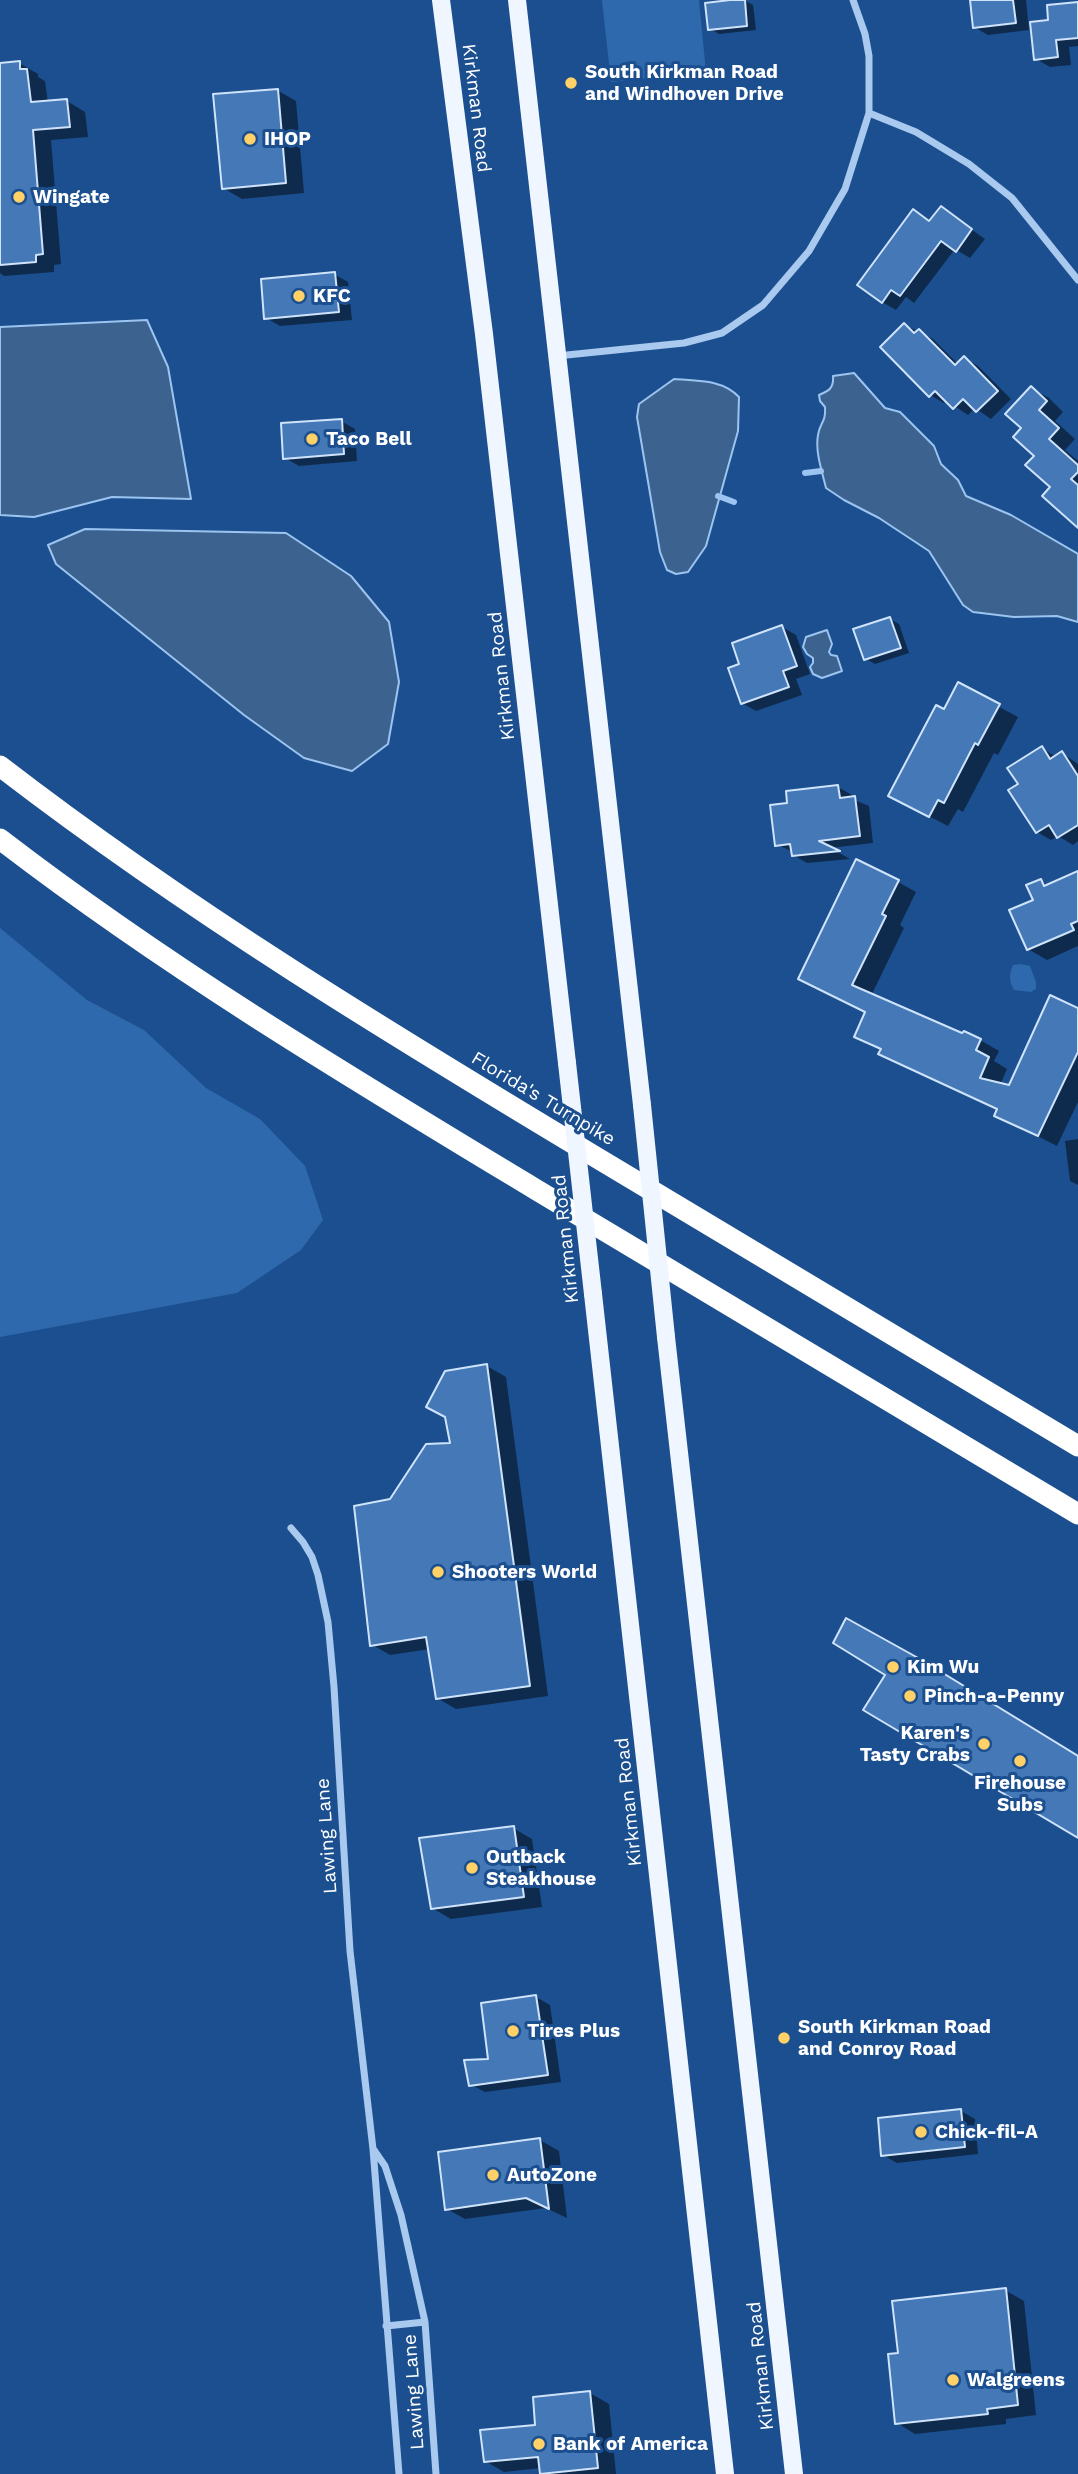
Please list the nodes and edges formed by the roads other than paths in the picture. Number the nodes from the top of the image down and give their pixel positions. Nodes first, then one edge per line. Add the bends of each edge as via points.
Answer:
1 (441, 0) edge
2 (517, 0) edge
3 (853, 0) edge
4 (869, 113) junction
5 (1078, 281) edge
6 (557, 356) junction
7 (0, 766) edge
8 (0, 839) edge
9 (1078, 1446) edge
10 (1078, 1514) edge
11 (291, 1528) dead end
12 (373, 2149) junction
13 (425, 2322) junction
14 (386, 2326) junction
15 (399, 2474) edge
16 (436, 2474) edge
17 (725, 2474) edge
18 (794, 2474) edge

1 - 17 main road, Kirkman Road, bridge via 485,334
2 - 6 main road, Kirkman Road
3 - 4 street via 869,56
4 - 5 street via 916,132 1013,198
4 - 6 street via 845,189 809,251 763,305 722,333 705,338
6 - 18 main road, Kirkman Road, bridge
7 - 9 highway, Florida's Turnpike via 247,942 413,1047
8 - 10 highway via 214,991 371,1090
11 - 12 street, Lawing Lane via 312,1556 328,1622 350,1951
12 - 13 street, Lawing Lane via 386,2166 401,2215
12 - 14 street, Lawing Lane
13 - 14 street
13 - 16 street, Lawing Lane
14 - 15 street, Lawing Lane

